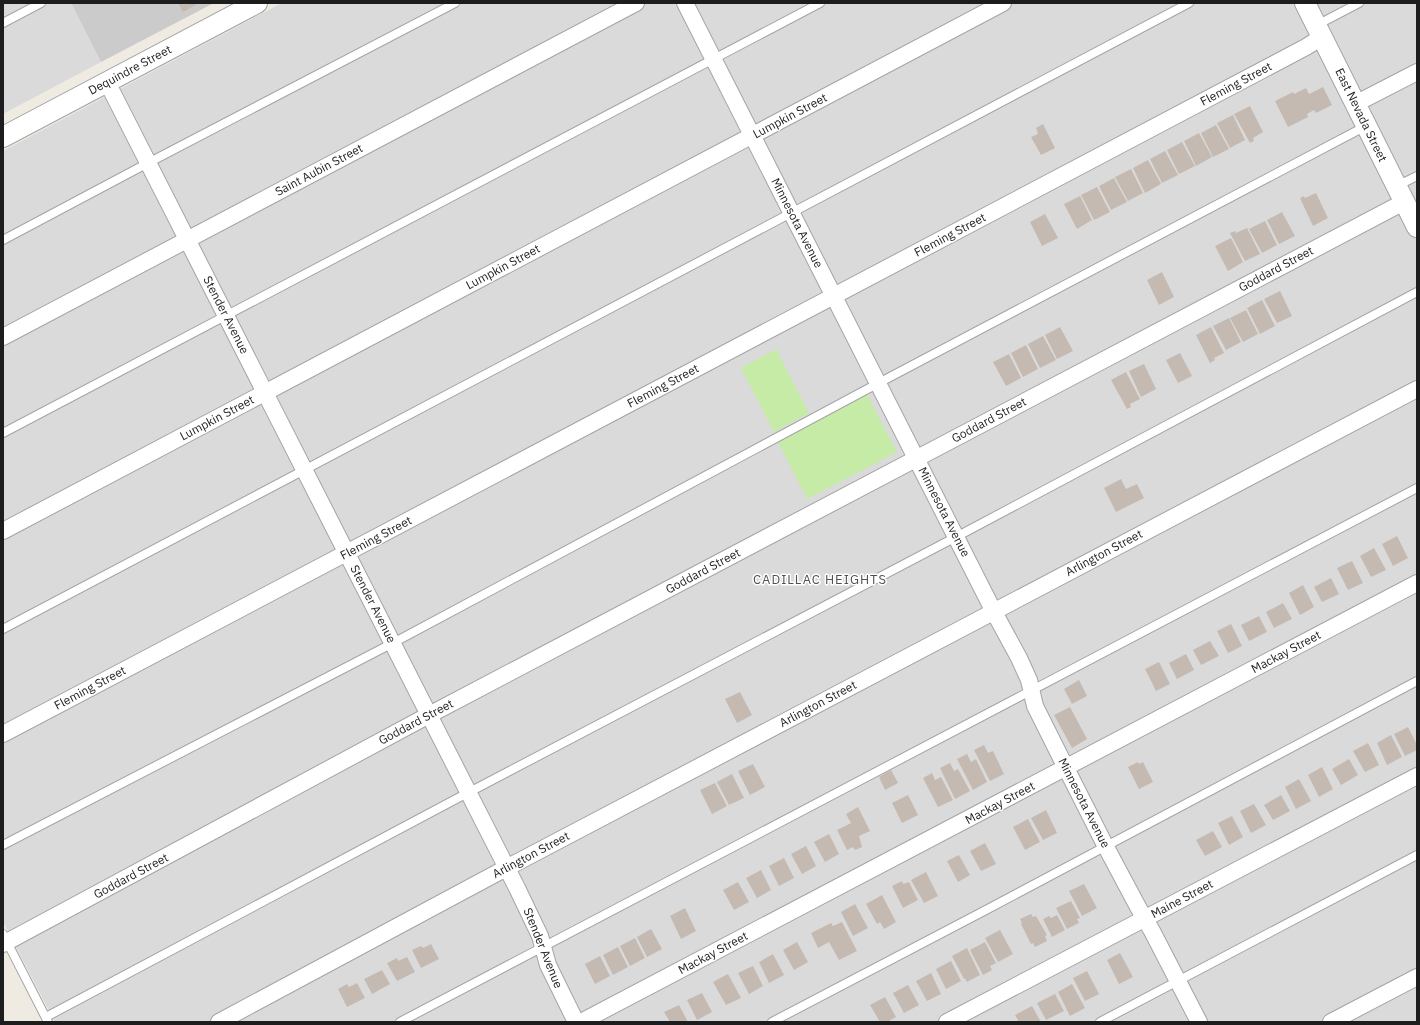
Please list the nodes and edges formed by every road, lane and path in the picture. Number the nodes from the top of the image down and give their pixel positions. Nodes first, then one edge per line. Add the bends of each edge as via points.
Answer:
1 (41, 3) edge
2 (257, 3) edge
3 (456, 3) edge
4 (636, 3) edge
5 (685, 3) edge
6 (820, 3) edge
7 (1003, 3) edge
8 (1189, 3) edge
9 (1305, 3) edge
10 (1359, 3) edge
11 (3, 23) edge
12 (1319, 31) junction
13 (713, 58) junction
14 (1417, 72) edge
15 (107, 82) junction
16 (1355, 104) junction
17 (1366, 126) junction
18 (752, 135) junction
19 (3, 137) edge
20 (148, 162) junction
21 (1417, 176) edge
22 (1400, 194) junction
23 (791, 212) junction
24 (1417, 227) edge
25 (3, 240) edge
26 (187, 240) junction
27 (1417, 292) edge
28 (834, 296) junction
29 (226, 315) junction
30 (3, 337) edge
31 (878, 383) junction
32 (1417, 389) edge
33 (266, 392) junction
34 (3, 433) edge
35 (916, 459) junction
36 (306, 471) junction
37 (1417, 488) edge
38 (3, 531) edge
39 (956, 537) junction
40 (347, 553) junction
41 (1417, 583) edge
42 (994, 612) junction
43 (3, 629) edge
44 (393, 643) junction
45 (1417, 681) edge
46 (1031, 691) junction
47 (429, 715) junction
48 (3, 734) edge
49 (1066, 768) junction
50 (1417, 776) edge
51 (468, 792) junction
52 (3, 845) edge
53 (1106, 847) junction
54 (1417, 855) edge
55 (507, 868) junction
56 (1144, 919) junction
57 (4, 940) edge
58 (544, 946) junction
59 (1417, 977) edge
60 (1178, 982) junction
61 (47, 1020) edge
62 (219, 1022) edge
63 (400, 1022) edge
64 (576, 1022) edge
65 (581, 1022) edge
66 (772, 1022) edge
67 (947, 1022) edge
68 (1100, 1022) edge
69 (1199, 1022) edge
70 (1330, 1022) edge

1 - 11 lane
2 - 15 street, Dequindre Street
3 - 20 lane
4 - 26 street, Saint Aubin Street
5 - 13 street, Minnesota Avenue
6 - 13 lane
7 - 18 street, Lumpkin Street
8 - 23 lane
9 - 12 street, East Nevada Street
10 - 12 lane
12 - 16 street, East Nevada Street
12 - 28 street, Fleming Street via 1299,51
13 - 18 street, Minnesota Avenue
13 - 29 lane
14 - 16 street
15 - 19 street, Dequindre Street
15 - 20 street, Stender Avenue
16 - 17 street, East Nevada Street
17 - 22 street, East Nevada Street
17 - 31 lane
18 - 23 street, Minnesota Avenue
18 - 33 street, Lumpkin Street
20 - 25 lane
20 - 26 street, Stender Avenue
21 - 22 lane
22 - 24 street, East Nevada Street
22 - 35 street, Goddard Street
23 - 28 street, Minnesota Avenue
23 - 36 lane
26 - 29 street, Stender Avenue
26 - 30 street, Saint Aubin Street
27 - 39 lane
28 - 31 street, Minnesota Avenue
28 - 40 street, Fleming Street
29 - 33 street, Stender Avenue
29 - 34 lane
31 - 35 street, Minnesota Avenue
31 - 44 lane
32 - 42 street, Arlington Street
33 - 36 street, Stender Avenue
33 - 38 street, Lumpkin Street
35 - 39 street, Minnesota Avenue
35 - 47 street, Goddard Street
36 - 40 street, Stender Avenue
36 - 43 lane
37 - 46 lane
39 - 42 street, Minnesota Avenue
39 - 51 lane
40 - 44 street, Stender Avenue
40 - 48 street, Fleming Street
41 - 49 street, Mackay Street
42 - 46 street, Minnesota Avenue via 1019,658
42 - 55 street, Arlington Street
44 - 47 street, Stender Avenue
44 - 52 lane
45 - 53 lane
46 - 49 street, Minnesota Avenue via 1035,706
46 - 58 lane
47 - 51 street, Stender Avenue
47 - 57 street, Goddard Street
49 - 53 street, Minnesota Avenue
49 - 65 street, Mackay Street
50 - 56 street, Maine Street
51 - 55 street, Stender Avenue
51 - 61 lane
53 - 56 street, Minnesota Avenue
53 - 66 lane
54 - 60 lane
55 - 58 street, Stender Avenue
55 - 62 street, Arlington Street
56 - 60 street, Minnesota Avenue
56 - 67 street, Maine Street
57 - 61 lane
58 - 63 lane
58 - 64 street, Stender Avenue via 548,965
59 - 70 street
60 - 68 lane
60 - 69 street, Minnesota Avenue

